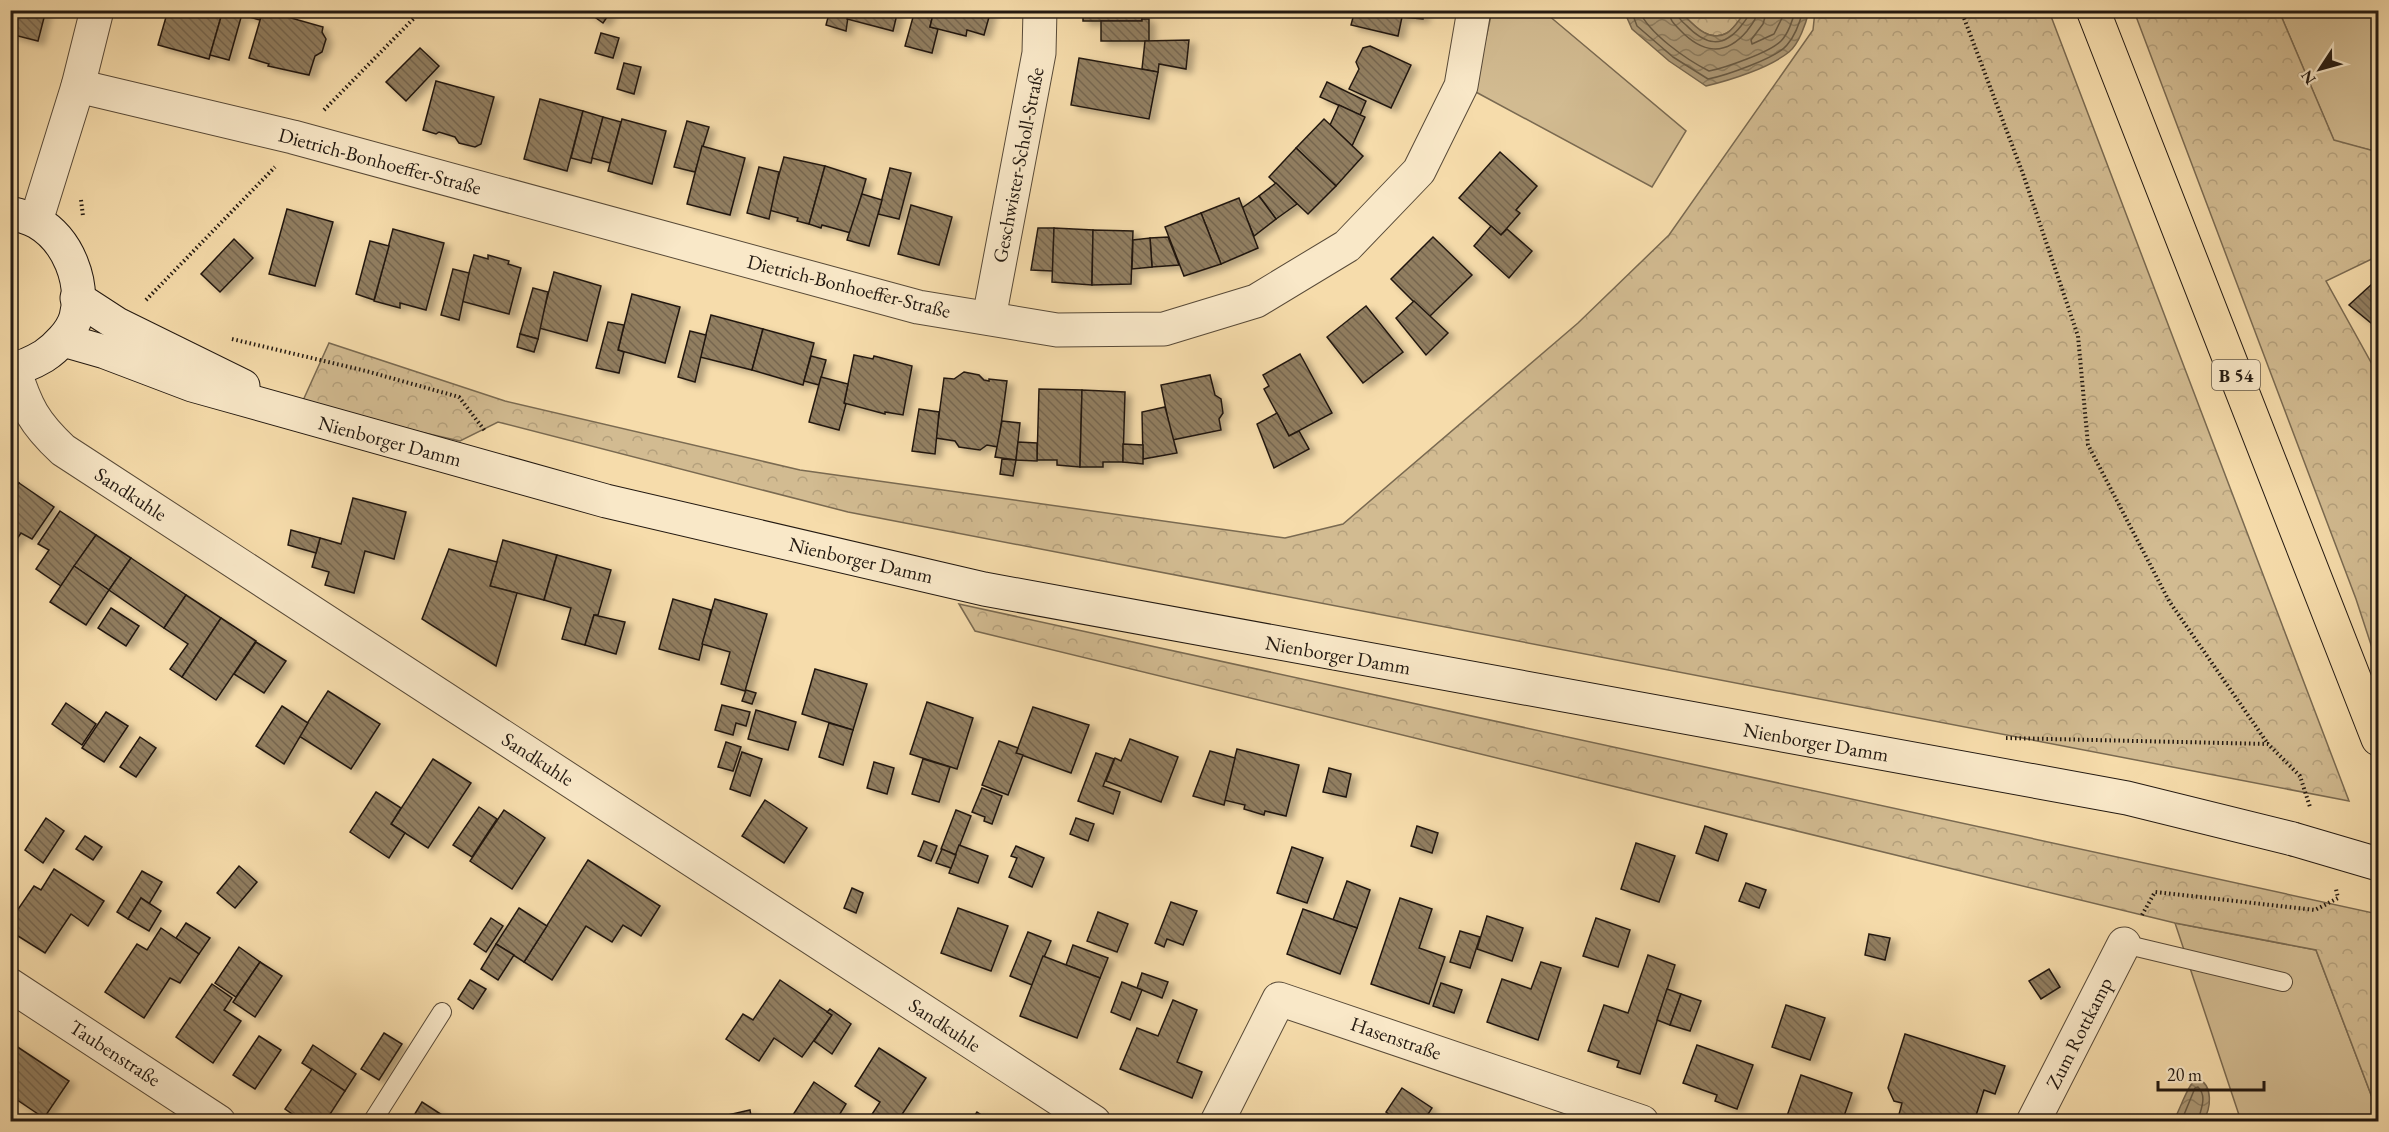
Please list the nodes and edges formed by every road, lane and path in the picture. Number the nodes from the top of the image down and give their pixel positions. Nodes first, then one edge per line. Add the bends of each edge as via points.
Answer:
1 (97, 10) edge
2 (1041, 10) edge
3 (1474, 10) edge
4 (1961, 10) edge
5 (2093, 10) edge
6 (78, 86) junction
7 (23, 217) edge
8 (77, 298) junction
9 (989, 318) junction
10 (228, 338) dead end
11 (63, 340) junction
12 (12, 369) edge
13 (303, 418) junction
14 (487, 433) dead end
15 (2379, 739) edge
16 (2000, 740) dead end
17 (2022, 744) dead end
18 (2268, 744) dead end
19 (2379, 864) edge
20 (2124, 944) joint
21 (2283, 982) dead end
22 (10, 985) edge
23 (442, 1012) dead end
24 (219, 1122) edge
25 (372, 1122) edge
26 (1094, 1122) edge
27 (1218, 1122) edge
28 (1642, 1122) edge
29 (2033, 1122) edge

1 - 6 street
2 - 9 street, Geschwister-Scholl-Straße via 1039,52
3 - 9 street, Dietrich-Bonhoeffer-Straße via 1461,86 1419,171 1347,246 1256,301 1164,329 1057,330
4 - 18 path via 2078,336 2088,444 2169,601
5 - 15 highway, B 54
6 - 7 street
6 - 9 street, Dietrich-Bonhoeffer-Straße via 293,137 918,307
7 - 8 street via 52,233 67,252 76,274
8 - 11 street via 76,319
8 - 13 street, Nienborger Damm via 117,324 199,362
10 - 14 path via 459,397
11 - 12 street via 33,363
11 - 13 street, Nienborger Damm
12 - 26 street, Sandkuhle via 30,411 63,450
13 - 19 street, Nienborger Damm, bridge via 606,501 984,589 2127,798
16 - 17 path
20 - 21 lane
20 - 29 street, Zum Rottkamp
22 - 24 street, Taubenstraße
23 - 25 lane
27 - 28 street, Hasenstraße via 1279,999

